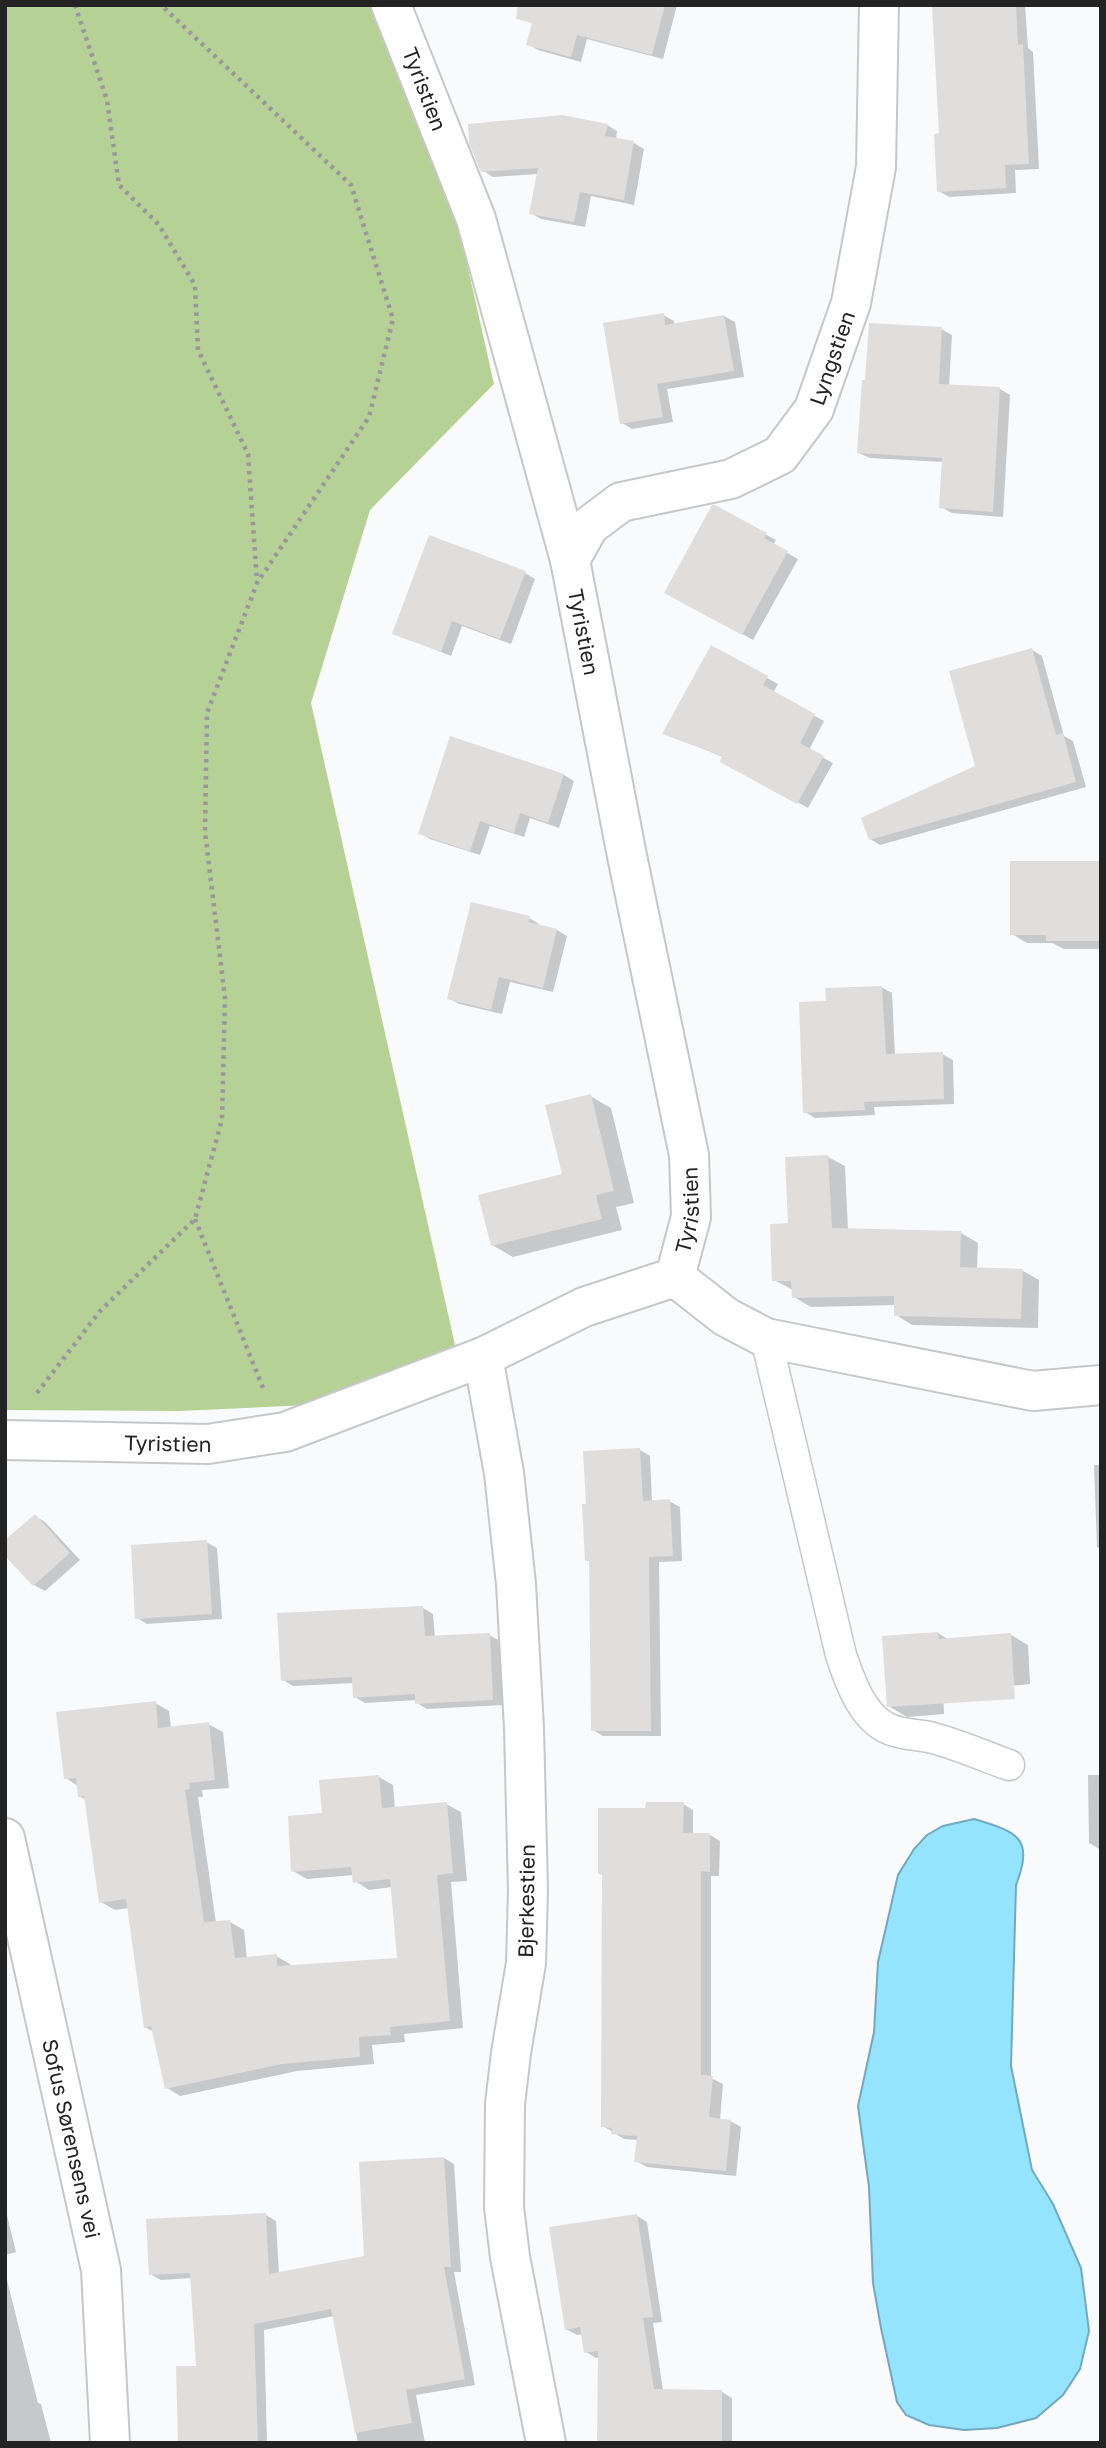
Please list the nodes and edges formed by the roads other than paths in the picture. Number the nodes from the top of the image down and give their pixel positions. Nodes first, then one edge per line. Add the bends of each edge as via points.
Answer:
1 (391, 5) edge
2 (878, 5) edge
3 (570, 560) junction
4 (675, 1277) junction
5 (766, 1338) junction
6 (483, 1357) junction
7 (1101, 1385) edge
8 (5, 1440) edge
9 (1009, 1765) dead end
10 (5, 1838) edge
11 (110, 2443) edge
12 (546, 2443) edge

1 - 3 street, Tyristien via 476,219
2 - 3 street, Lyngstien via 876,167 850,303 814,409 780,455 731,479 621,502 589,526
3 - 4 street, Tyristien via 689,1155 691,1217
4 - 5 street, Tyristien via 726,1317
4 - 6 street, Tyristien via 584,1307
5 - 7 street, Tyristien via 1033,1391
5 - 9 lane via 841,1655 863,1705 892,1731 932,1738
6 - 8 street, Tyristien via 285,1432 208,1444
6 - 12 street, Bjerkestien via 504,1473 524,1728 526,1963 505,2104 503,2207
10 - 11 street, Sofus Sørensens vei via 101,2270

